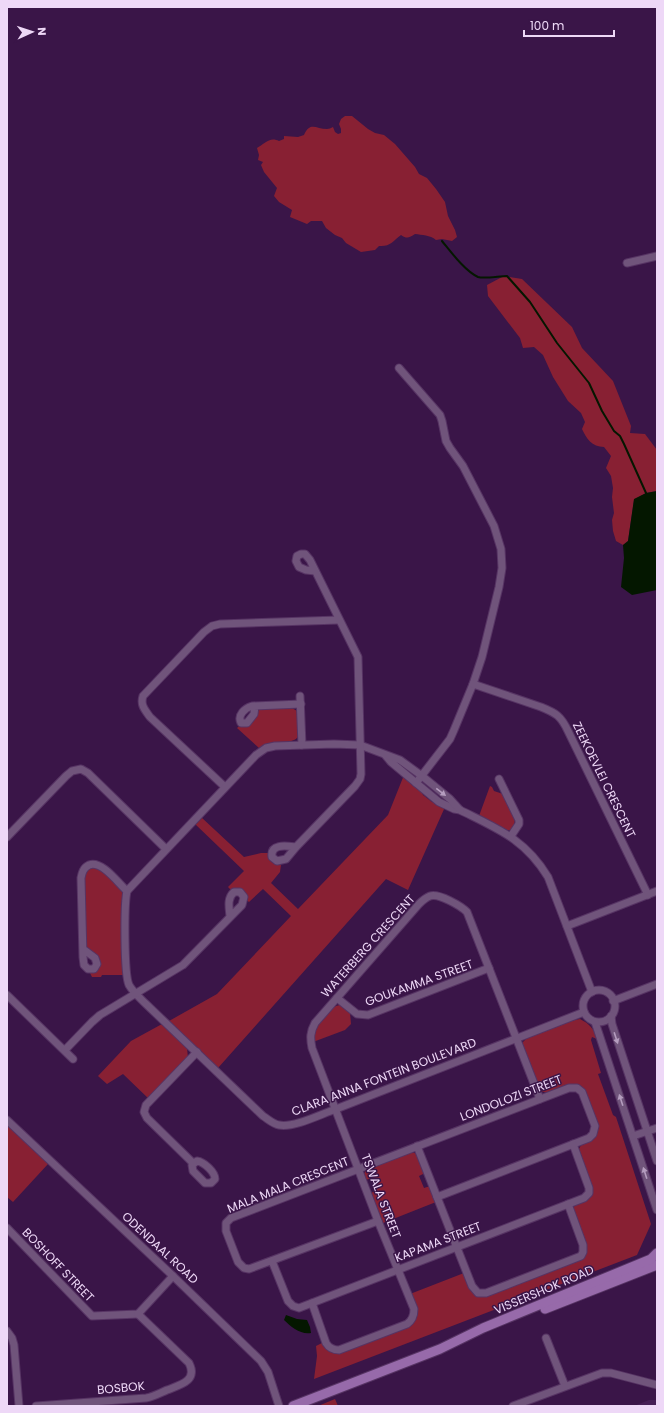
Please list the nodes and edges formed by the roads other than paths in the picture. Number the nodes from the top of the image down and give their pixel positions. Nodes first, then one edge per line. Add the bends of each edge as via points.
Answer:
1 (657, 256) edge
2 (627, 263) dead end
3 (399, 368) dead end
4 (315, 571) dead end
5 (339, 620) junction
6 (473, 684) junction
7 (300, 696) dead end
8 (301, 704) junction
9 (255, 706) dead end
10 (302, 745) junction
11 (360, 746) junction
12 (386, 756) junction
13 (422, 776) junction
14 (499, 779) dead end
15 (416, 783) junction
16 (225, 788) junction
17 (460, 810) junction
18 (512, 836) junction
19 (7, 837) edge
20 (296, 847) dead end
21 (166, 849) junction
22 (127, 891) junction
23 (657, 891) edge
24 (648, 895) junction
25 (230, 916) dead end
26 (567, 926) junction
27 (83, 949) dead end
28 (490, 968) junction
29 (657, 984) edge
30 (592, 992) junction
31 (136, 993) junction
32 (7, 995) edge
33 (337, 998) junction
34 (613, 1001) junction
35 (584, 1012) junction
36 (611, 1016) junction
37 (595, 1022) junction
38 (516, 1038) junction
39 (65, 1050) junction
40 (197, 1052) junction
41 (73, 1059) dead end
42 (540, 1099) junction
43 (336, 1109) junction
44 (7, 1120) edge
45 (657, 1128) edge
46 (647, 1131) junction
47 (633, 1136) junction
48 (573, 1144) junction
49 (417, 1146) junction
50 (657, 1161) edge
51 (193, 1163) dead end
52 (359, 1168) junction
53 (437, 1197) junction
54 (568, 1204) junction
55 (657, 1210) edge
56 (378, 1220) junction
57 (7, 1228) edge
58 (456, 1247) junction
59 (657, 1253) edge
60 (272, 1261) junction
61 (657, 1265) edge
62 (398, 1270) junction
63 (174, 1276) junction
64 (312, 1303) junction
65 (138, 1314) junction
66 (7, 1331) edge
67 (546, 1338) dead end
68 (440, 1349) junction
69 (565, 1386) junction
70 (657, 1386) edge
71 (19, 1406) edge
72 (36, 1406) edge
73 (279, 1406) edge
74 (293, 1406) edge
75 (513, 1406) edge

1 - 2 street
3 - 6 street via 440,415 446,441 463,466 500,540 502,568 499,587
4 - 5 street
5 - 11 street via 358,661
5 - 16 street via 212,626 143,696 143,706 150,717
6 - 13 street via 450,739
6 - 24 street, ZEEKOEVLEI CRESCENT via 541,707 560,717
7 - 8 street
8 - 9 street
8 - 10 street
10 - 11 street
10 - 16 street via 266,748
11 - 12 street
11 - 20 street via 360,779
12 - 13 street via 393,756
12 - 15 street
13 - 15 street
13 -> 17 street
14 - 18 street via 519,820
15 - 17 street via 439,802
16 - 21 street
17 - 18 street
18 - 26 street via 531,853 548,876
19 - 21 street via 66,776 81,769
21 - 22 street
22 - 27 street via 98,865 89,865 83,870
22 - 31 street, CLARA ANNA FONTEIN BOULEVARD via 126,972 129,985
23 - 24 street
24 - 26 street
25 - 31 street via 183,965
26 - 30 street
28 - 33 street, GOUKAMMA STREET via 368,1015 357,1014
28 - 33 street, WATERBERG CRESCENT via 467,912 444,898 433,896 419,904
28 - 38 street, WATERBERG CRESCENT
29 - 34 street
30 - 34 street via 606,993
30 - 35 street via 584,1000
31 - 39 street via 92,1022
31 - 40 street, CLARA ANNA FONTEIN BOULEVARD
32 - 39 street
33 - 43 street, WATERBERG CRESCENT via 315,1023 310,1037
34 - 36 street via 614,1009
35 - 37 street
35 - 38 street, CLARA ANNA FONTEIN BOULEVARD
36 - 37 street via 604,1021
36 -> 46 street
47 -> 37 street
38 - 42 street, WATERBERG CRESCENT
38 - 43 street, CLARA ANNA FONTEIN BOULEVARD
39 - 41 street
40 - 43 street, CLARA ANNA FONTEIN BOULEVARD via 264,1117 279,1125 298,1123
40 - 51 street via 144,1110 147,1118
42 - 48 street, LONDOLOZI STREET via 572,1087 582,1092 595,1129 589,1138
42 - 49 street, LONDOLOZI STREET
43 - 52 street, TSWALA STREET
44 - 63 street, ODENDAAL ROAD
45 - 46 street
46 - 47 street
46 - 50 street
55 -> 47 street
48 - 53 street, LONDOLOZI STREET
48 - 54 street, KAPAMA STREET via 589,1190 584,1198
49 - 52 street, LONDOLOZI STREET
49 - 53 street
52 - 56 street, TSWALA STREET
52 - 60 street, MALA MALA CRESCENT via 227,1221 225,1228 242,1267 252,1268
53 - 58 street
54 - 58 street, KAPAMA STREET
54 - 58 street via 584,1247 581,1256 486,1294 473,1289
56 - 60 street, MALA MALA CRESCENT
56 - 62 street, TSWALA STREET
57 - 65 street, BOSHOFF STREET via 92,1316
58 - 62 street, KAPAMA STREET
59 - 68 main road, VISSERSHOK ROAD via 651,1259 482,1328
60 - 64 street, KAPAMA STREET via 291,1305 299,1308
61 - 68 main road, VISSERSHOK ROAD
62 - 64 street, KAPAMA STREET
62 - 64 street, TSWALA STREET via 414,1309 413,1318 407,1324 334,1350 326,1343
63 - 65 street
63 - 73 street, ODENDAAL ROAD via 261,1361 268,1372
65 - 72 street, BOSBOK via 189,1362 191,1374 186,1382 150,1397
66 - 71 street via 14,1345
67 - 69 street
68 - 74 main road, VISSERSHOK ROAD
69 - 70 street via 606,1372
69 - 75 street

